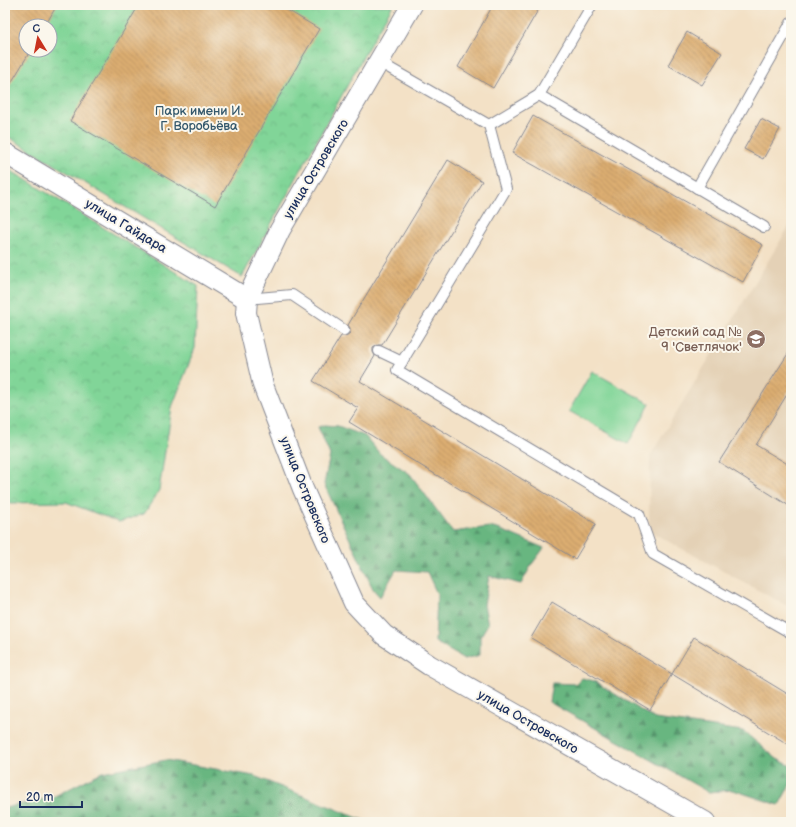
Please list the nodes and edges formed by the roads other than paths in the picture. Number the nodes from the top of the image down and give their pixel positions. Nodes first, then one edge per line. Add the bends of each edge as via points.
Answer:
1 (412, 5) edge
2 (592, 5) edge
3 (791, 23) edge
4 (379, 62) junction
5 (539, 95) junction
6 (489, 125) junction
7 (5, 153) edge
8 (697, 188) junction
9 (764, 226) dead end
10 (247, 299) junction
11 (344, 330) dead end
12 (379, 350) dead end
13 (402, 362) junction
14 (791, 633) edge
15 (705, 822) edge

1 - 4 street, улица Островского
2 - 5 lane
3 - 8 lane
4 - 6 lane
4 - 10 street, улица Островского via 280,230
5 - 6 lane
5 - 8 lane
6 - 13 lane via 506,190
7 - 10 street, улица Гайдара
8 - 9 lane
10 - 11 lane via 292,295
10 - 15 street, улица Островского via 246,313 264,385 303,489 354,603 384,635 429,666
12 - 13 lane
13 - 14 lane via 397,370 638,514 653,554

